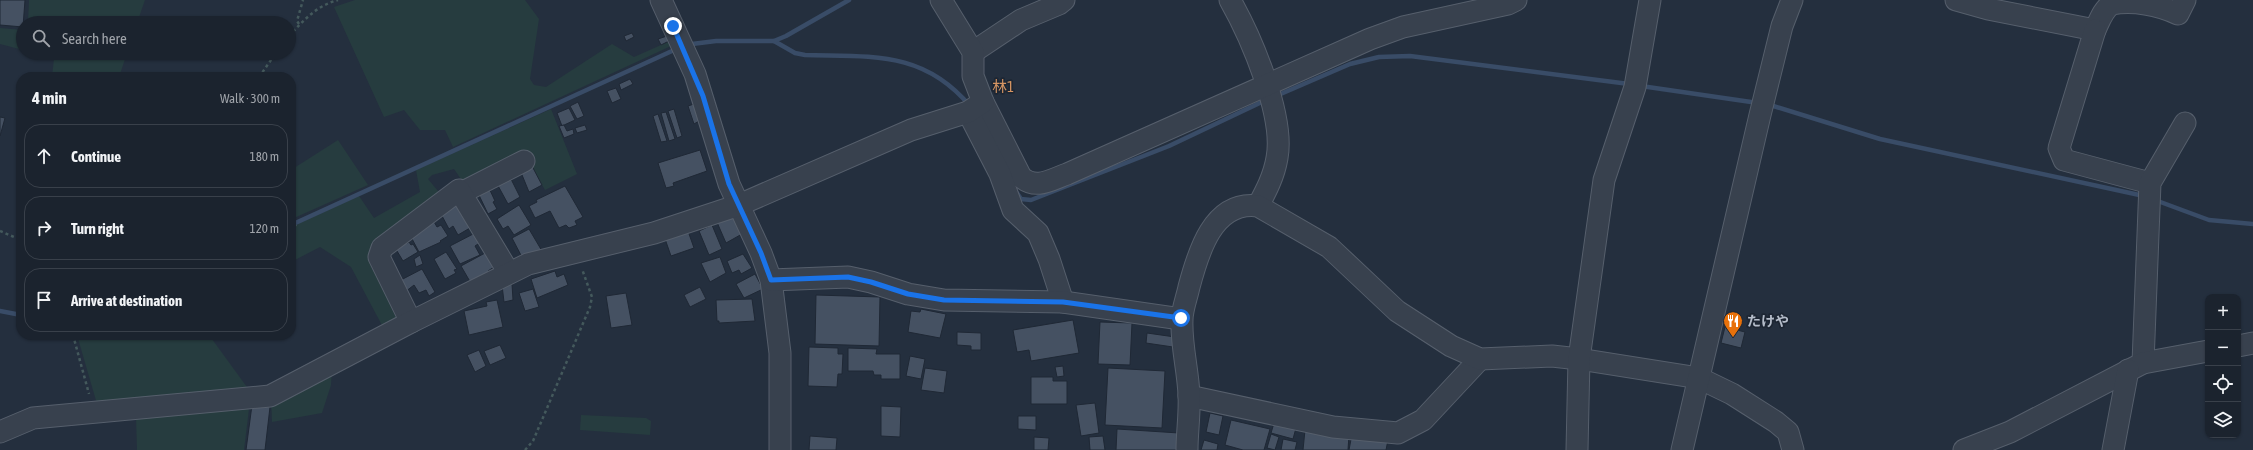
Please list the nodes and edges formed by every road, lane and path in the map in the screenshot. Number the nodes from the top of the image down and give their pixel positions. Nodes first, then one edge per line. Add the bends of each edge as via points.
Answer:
1 (303, 0) edge
2 (338, 0) edge
3 (661, 0) edge
4 (941, 0) edge
5 (1064, 0) edge
6 (1230, 0) edge
7 (1516, 0) edge
8 (1650, 0) edge
9 (1792, 0) edge
10 (1956, 0) edge
11 (2185, 0) edge
12 (299, 24) junction
13 (296, 28) edge
14 (2095, 30) junction
15 (973, 52) junction
16 (271, 60) edge
17 (263, 72) edge
18 (1265, 85) junction
19 (975, 107) junction
20 (2185, 123) dead end
21 (524, 161) dead end
22 (2150, 183) junction
23 (461, 193) junction
24 (739, 205) junction
25 (1258, 206) junction
26 (0, 231) edge
27 (16, 238) edge
28 (576, 251) junction
29 (509, 273) junction
30 (771, 280) junction
31 (1063, 302) junction
32 (1181, 318) junction
33 (411, 322) junction
34 (74, 340) edge
35 (2253, 343) edge
36 (2241, 345) edge
37 (2205, 352) edge
38 (1480, 359) junction
39 (1579, 359) junction
40 (2136, 367) junction
41 (1699, 378) junction
42 (1189, 396) junction
43 (92, 412) junction
44 (0, 432) edge
45 (1397, 441) edge
46 (525, 450) edge
47 (780, 450) edge
48 (1186, 450) edge
49 (1577, 450) edge
50 (1682, 450) edge
51 (1793, 450) edge
52 (1964, 450) edge
53 (2113, 450) edge

1 - 12 path via 297,21
2 - 12 path via 320,6
3 - 24 street via 695,74 721,164
4 - 15 street
5 - 15 street via 1021,20
6 - 18 street via 1250,43
7 - 18 street via 1508,4 1403,27
8 - 39 street via 1635,87 1604,180
9 - 41 street via 1782,26 1760,115
10 - 14 street via 2025,17
11 - 14 street via 2178,14 2156,3 2138,0 2111,4 2104,11
12 - 13 path
14 - 22 street via 2059,148 2064,160
15 - 19 street
16 - 17 path
18 - 19 street via 1037,185 1028,183 1021,176
18 - 25 street via 1274,109 1279,138 1278,158 1273,177
19 - 24 street via 911,130
19 - 31 street via 1013,210 1038,233
20 - 22 street
21 - 23 street
22 - 40 street
23 - 29 street
23 - 33 street via 459,190 382,248 379,257
24 - 28 street via 654,232
24 - 30 street
25 - 32 street via 1246,205 1235,209 1219,220 1207,235
25 - 38 street via 1329,247 1398,311 1451,346
26 - 27 path
28 - 29 street via 528,264
28 - 46 path via 592,297 591,302 533,441
29 - 33 street
30 - 31 street via 848,277 908,294 944,300
30 - 47 street via 780,353
31 - 32 street
32 - 42 street
33 - 43 street via 270,396
34 - 43 path
35 - 36 street
37 - 40 street
38 - 39 street via 1552,356
38 - 45 street via 1423,420
39 - 41 street
39 - 49 street
40 - 52 street via 2010,432
40 - 53 street
41 - 50 street
41 - 51 street via 1732,394 1776,422 1788,432
42 - 45 street
42 - 48 street
43 - 44 street via 33,418

